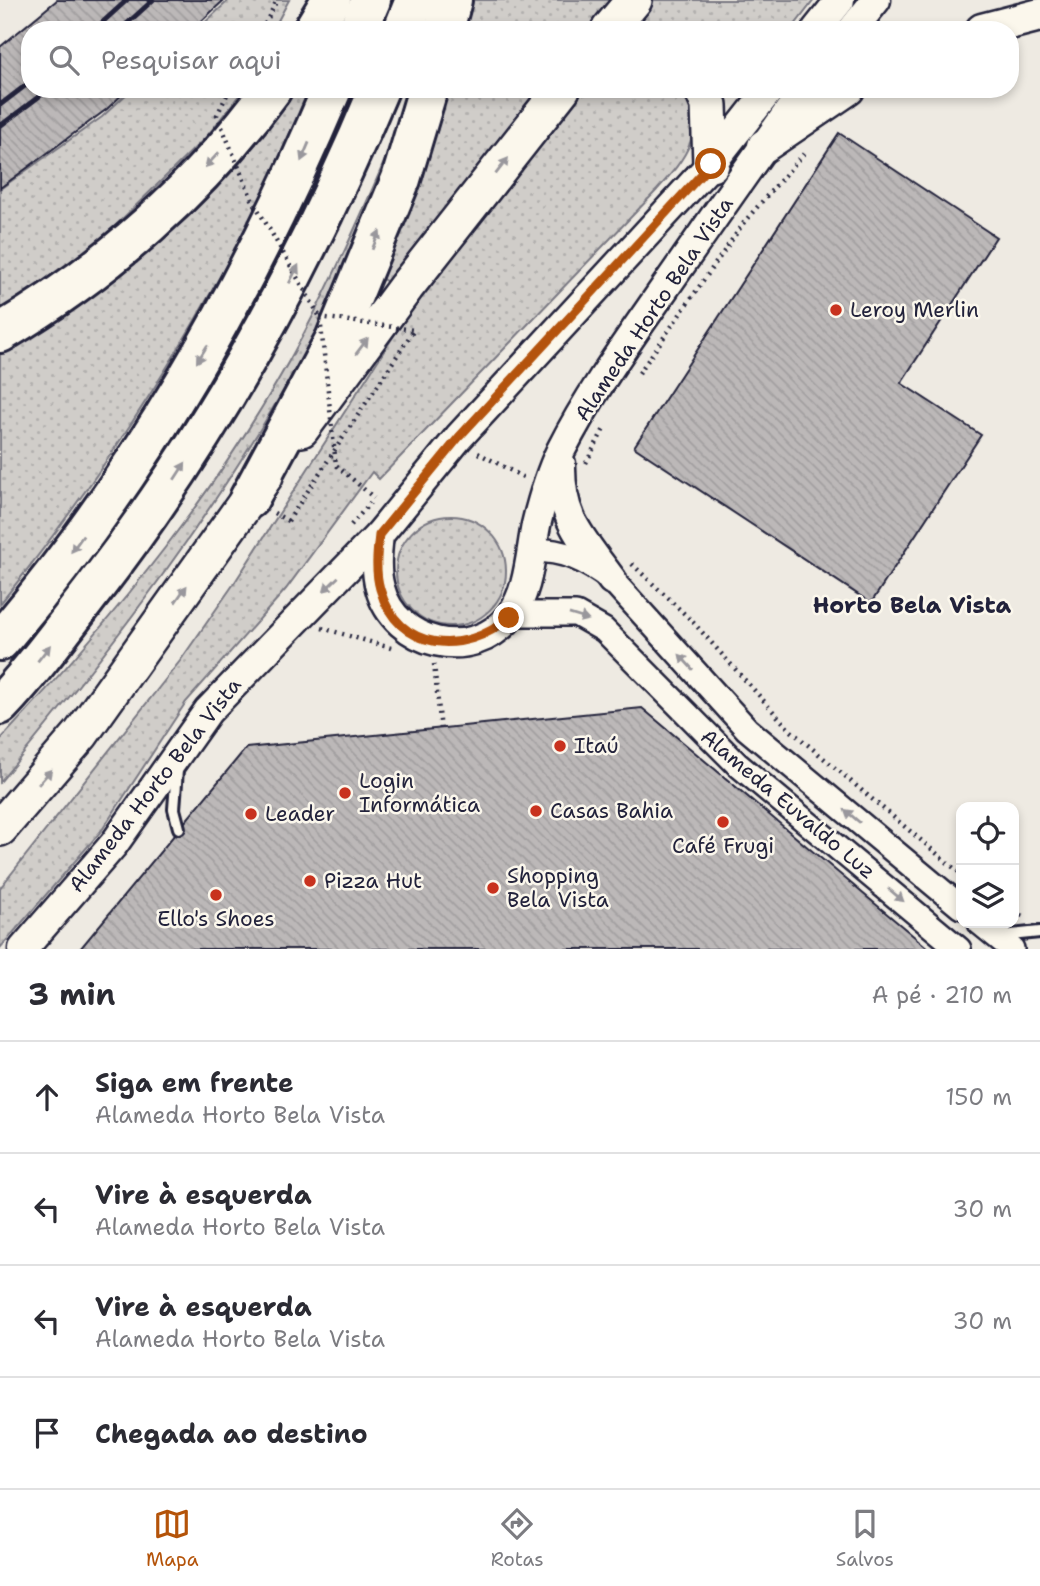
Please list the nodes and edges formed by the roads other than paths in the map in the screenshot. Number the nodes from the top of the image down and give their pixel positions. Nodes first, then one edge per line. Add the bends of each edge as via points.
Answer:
1 (331, 0) edge
2 (371, 0) edge
3 (415, 0) edge
4 (452, 0) edge
5 (635, 0) edge
6 (839, 0) edge
7 (876, 0) edge
8 (1040, 15) edge
9 (318, 21) edge
10 (362, 21) edge
11 (407, 21) edge
12 (446, 21) edge
13 (617, 21) edge
14 (823, 21) edge
15 (859, 21) edge
16 (1017, 21) edge
17 (265, 98) edge
18 (328, 98) edge
19 (375, 98) edge
20 (425, 98) edge
21 (555, 98) edge
22 (706, 98) edge
23 (763, 98) edge
24 (799, 98) edge
25 (835, 98) edge
26 (764, 146) junction
27 (711, 164) junction
28 (0, 333) edge
29 (561, 450) junction
30 (249, 499) junction
31 (379, 535) junction
32 (532, 550) junction
33 (621, 571) junction
34 (512, 614) junction
35 (0, 641) edge
36 (0, 705) edge
37 (182, 747) junction
38 (0, 828) edge
39 (179, 828) dead end
40 (956, 903) edge
41 (1040, 932) edge
42 (996, 936) edge
43 (23, 949) edge
44 (959, 949) edge

1 - 9 highway
2 - 10 highway
3 - 11 highway
4 - 12 highway
5 - 13 main road
6 - 14 street
7 - 15 street
8 - 16 main road
17 -> 28 highway via 167,207 71,286
18 -> 35 highway via 264,241 220,325 131,467
36 -> 19 highway via 121,553 215,417 339,183
30 -> 20 highway via 335,338 401,179
30 -> 21 main road via 406,287
22 - 27 main road
23 - 27 street, Alameda Horto Bela Vista
24 - 26 street, Alameda Horto Bela Vista
25 - 26 main road
26 - 29 street, Alameda Horto Bela Vista via 612,364
27 - 31 street, Alameda Horto Bela Vista via 459,437
29 - 32 street, Alameda Horto Bela Vista via 542,499
29 - 33 street via 560,493 565,509
38 -> 30 main road via 81,734
31 - 34 street via 380,589 405,628 447,644 470,642 491,633
31 -> 37 street, Alameda Horto Bela Vista via 239,676
32 - 33 street, Alameda Euvaldo Luz via 558,550
32 - 34 street, Alameda Horto Bela Vista
40 -> 33 street, Alameda Euvaldo Luz via 747,729
34 -> 44 street, Alameda Euvaldo Luz via 576,614 604,629 737,764
37 - 39 lane via 174,786
37 - 43 street, Alameda Horto Bela Vista via 114,844
41 - 42 lane

